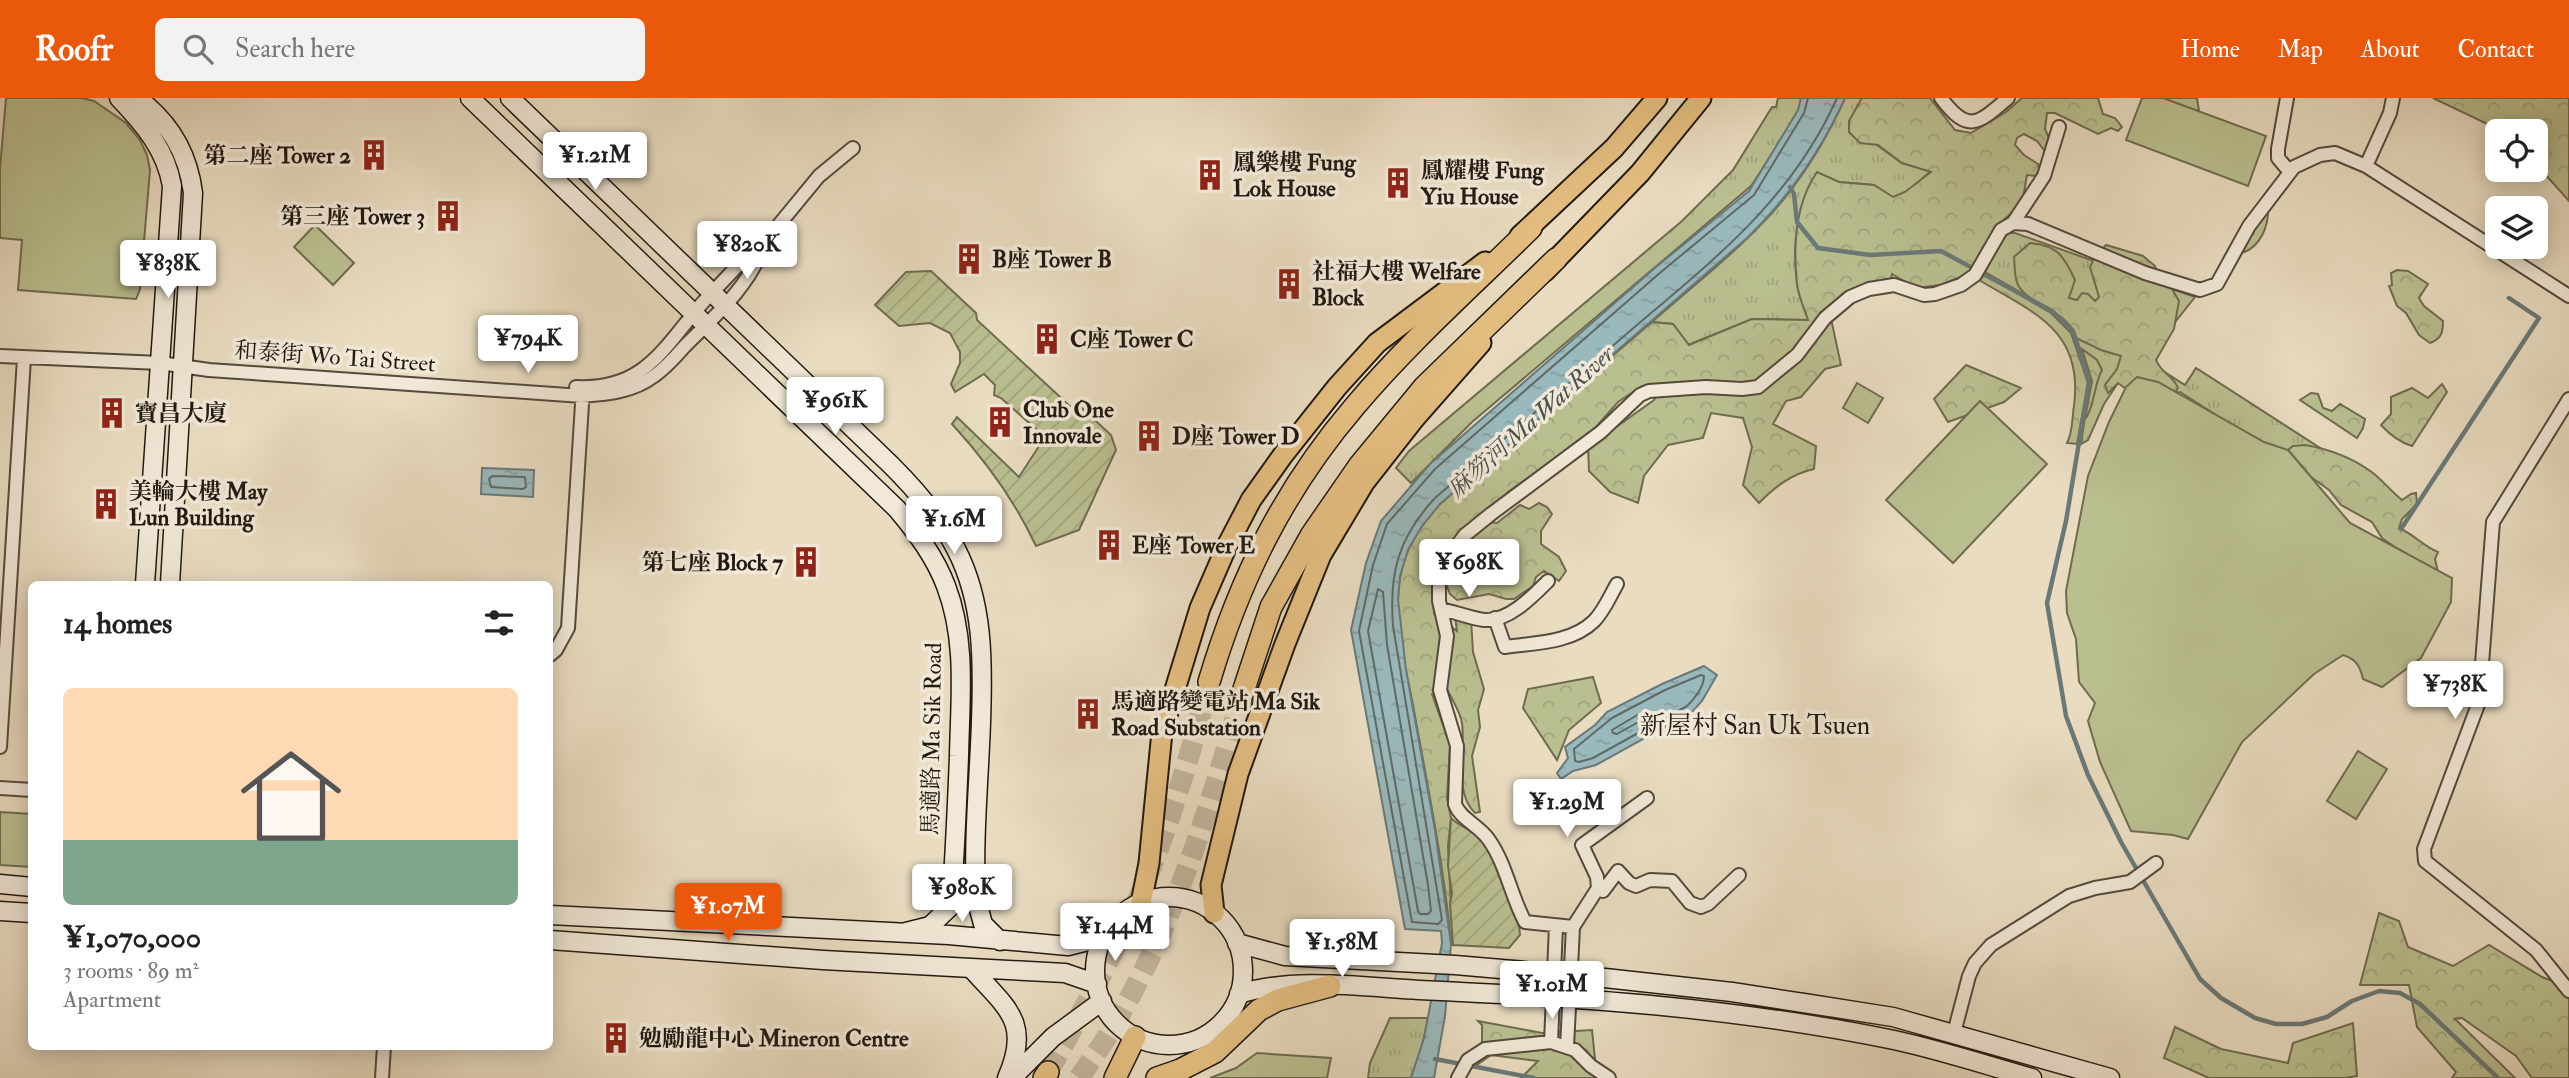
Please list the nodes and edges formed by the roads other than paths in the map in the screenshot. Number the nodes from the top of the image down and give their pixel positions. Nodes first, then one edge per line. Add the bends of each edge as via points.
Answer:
1 (119, 98) edge
2 (470, 98) edge
3 (510, 98) edge
4 (1657, 98) edge
5 (1702, 98) edge
6 (1941, 98) edge
7 (2008, 98) edge
8 (2287, 98) edge
9 (2393, 98) edge
10 (143, 105) edge
11 (2059, 127) dead end
12 (853, 148) dead end
13 (2366, 166) junction
14 (2289, 172) junction
15 (2013, 223) junction
16 (1531, 228) junction
17 (1556, 259) junction
18 (2569, 296) edge
19 (718, 299) junction
20 (700, 320) junction
21 (0, 356) edge
22 (24, 358) junction
23 (160, 363) junction
24 (184, 364) junction
25 (583, 392) junction
26 (2569, 399) edge
27 (6, 577) edge
28 (145, 581) edge
29 (170, 581) edge
30 (1548, 581) dead end
31 (1617, 584) dead end
32 (1441, 609) junction
33 (1495, 618) junction
34 (553, 653) edge
35 (1209, 682) tunnel mouth
36 (1242, 695) tunnel mouth
37 (0, 747) edge
38 (0, 788) edge
39 (28, 790) edge
40 (1647, 797) dead end
41 (2156, 863) dead end
42 (1739, 875) dead end
43 (0, 884) edge
44 (28, 887) edge
45 (1598, 888) junction
46 (1141, 903) junction
47 (0, 911) edge
48 (28, 913) edge
49 (1214, 913) junction
50 (553, 915) edge
51 (1556, 926) junction
52 (1573, 927) junction
53 (906, 932) junction
54 (1104, 937) junction
55 (553, 940) edge
56 (1000, 941) junction
57 (1237, 943) junction
58 (971, 968) junction
59 (1562, 975) junction
60 (1097, 984) junction
61 (1330, 986) junction
62 (2569, 991) edge
63 (1239, 994) junction
64 (1562, 997) junction
65 (1102, 1001) junction
66 (1954, 1033) junction
67 (1135, 1037) junction
68 (1551, 1042) junction
69 (1567, 1046) junction
70 (384, 1050) edge
71 (382, 1078) edge
72 (1010, 1078) edge
73 (1115, 1078) edge
74 (1157, 1078) edge
75 (1458, 1078) edge
76 (1609, 1078) edge
77 (2032, 1078) edge
78 (2110, 1078) edge

1 - 10 main road
2 - 20 main road, 馬適路 Ma Sik Road
3 - 19 main road, 馬適路 Ma Sik Road
4 - 16 main road via 1614,148
5 - 17 main road via 1640,173
6 - 7 street via 1954,116 1972,122
8 - 14 street via 2278,158
9 - 13 street
10 - 23 main road via 172,186
10 - 24 main road via 175,137 189,167 193,192
11 - 15 street via 2044,176
12 - 19 street, 和泰街 Wo Tai Street via 818,176 763,244 752,250
13 - 14 street via 2335,153 2304,161
13 - 18 street
14 - 15 street via 2249,226 2217,284 2200,290 2028,224
15 - 32 street via 2001,230 1975,275 1961,285 1924,295 1894,285 1850,297 1825,318 1797,355 1758,387 1706,387 1640,395 1601,432 1465,536 1443,564
16 - 35 highway via 1379,379 1328,441 1255,557 1225,628
16 - 46 main road via 1377,343 1306,424 1251,500 1200,608 1162,732
17 - 36 highway via 1424,386 1359,466 1312,534 1271,607
17 - 49 main road via 1398,438 1364,483 1321,555 1238,774 1210,885
19 - 20 street, 和泰街 Wo Tai Street
19 - 56 main road, 馬適路 Ma Sik Road via 903,477 957,549 976,603 982,653 976,898 983,924
20 - 25 street, 和泰街 Wo Tai Street via 654,376 614,394
20 - 53 main road, 馬適路 Ma Sik Road via 897,509 939,567 957,624 961,667 956,856 951,906 930,926
21 - 22 street, 和泰街 Wo Tai Street
22 - 23 street, 和泰街 Wo Tai Street
22 - 27 street
23 - 24 street, 和泰街 Wo Tai Street
23 - 28 main road
24 - 25 street, 和泰街 Wo Tai Street
24 - 29 main road
25 - 34 street via 568,628
26 - 62 street via 2493,522 2479,702 2423,857 2536,950
27 - 37 street
30 - 33 street via 1518,607
31 - 33 street via 1594,622 1549,642 1505,647
32 - 33 street
32 - 51 street via 1447,636 1440,690 1457,746 1455,804 1493,846 1525,922
38 - 39 street
40 - 45 street via 1582,845 1598,877
41 - 66 street via 2130,882 2069,896 1991,945 1969,976
42 - 45 street via 1701,907 1690,903 1672,881 1650,880 1636,886 1618,871 1603,891
43 - 44 main road
45 - 52 street
46 - 49 main road via 1179,898
46 - 54 main road via 1116,920
47 - 48 main road
49 - 57 main road
50 - 53 main road
51 - 52 street
51 - 59 street
52 - 59 street
53 - 56 main road
54 - 56 main road via 1068,946
54 - 60 main road via 1096,960
55 - 58 main road
57 - 59 main road via 1296,957
57 - 63 main road via 1242,968
58 - 60 main road via 1065,973
58 - 72 main road via 1009,1010 1014,1022 1018,1040
59 - 64 street
59 - 66 main road via 1732,992 1893,1017
60 - 65 main road
61 - 63 main road via 1263,986
61 - 64 main road
61 - 74 highway via 1259,1010 1215,1052
63 - 67 main road via 1219,1026 1197,1040 1172,1045
64 - 68 street
64 - 69 street
64 - 77 main road via 1834,1029 1947,1053
65 - 67 main road via 1115,1022
65 - 72 main road via 1053,1037
66 - 78 main road
67 - 73 highway
68 - 69 street
68 - 75 street via 1485,1049 1468,1060
69 - 76 street
70 - 71 street

